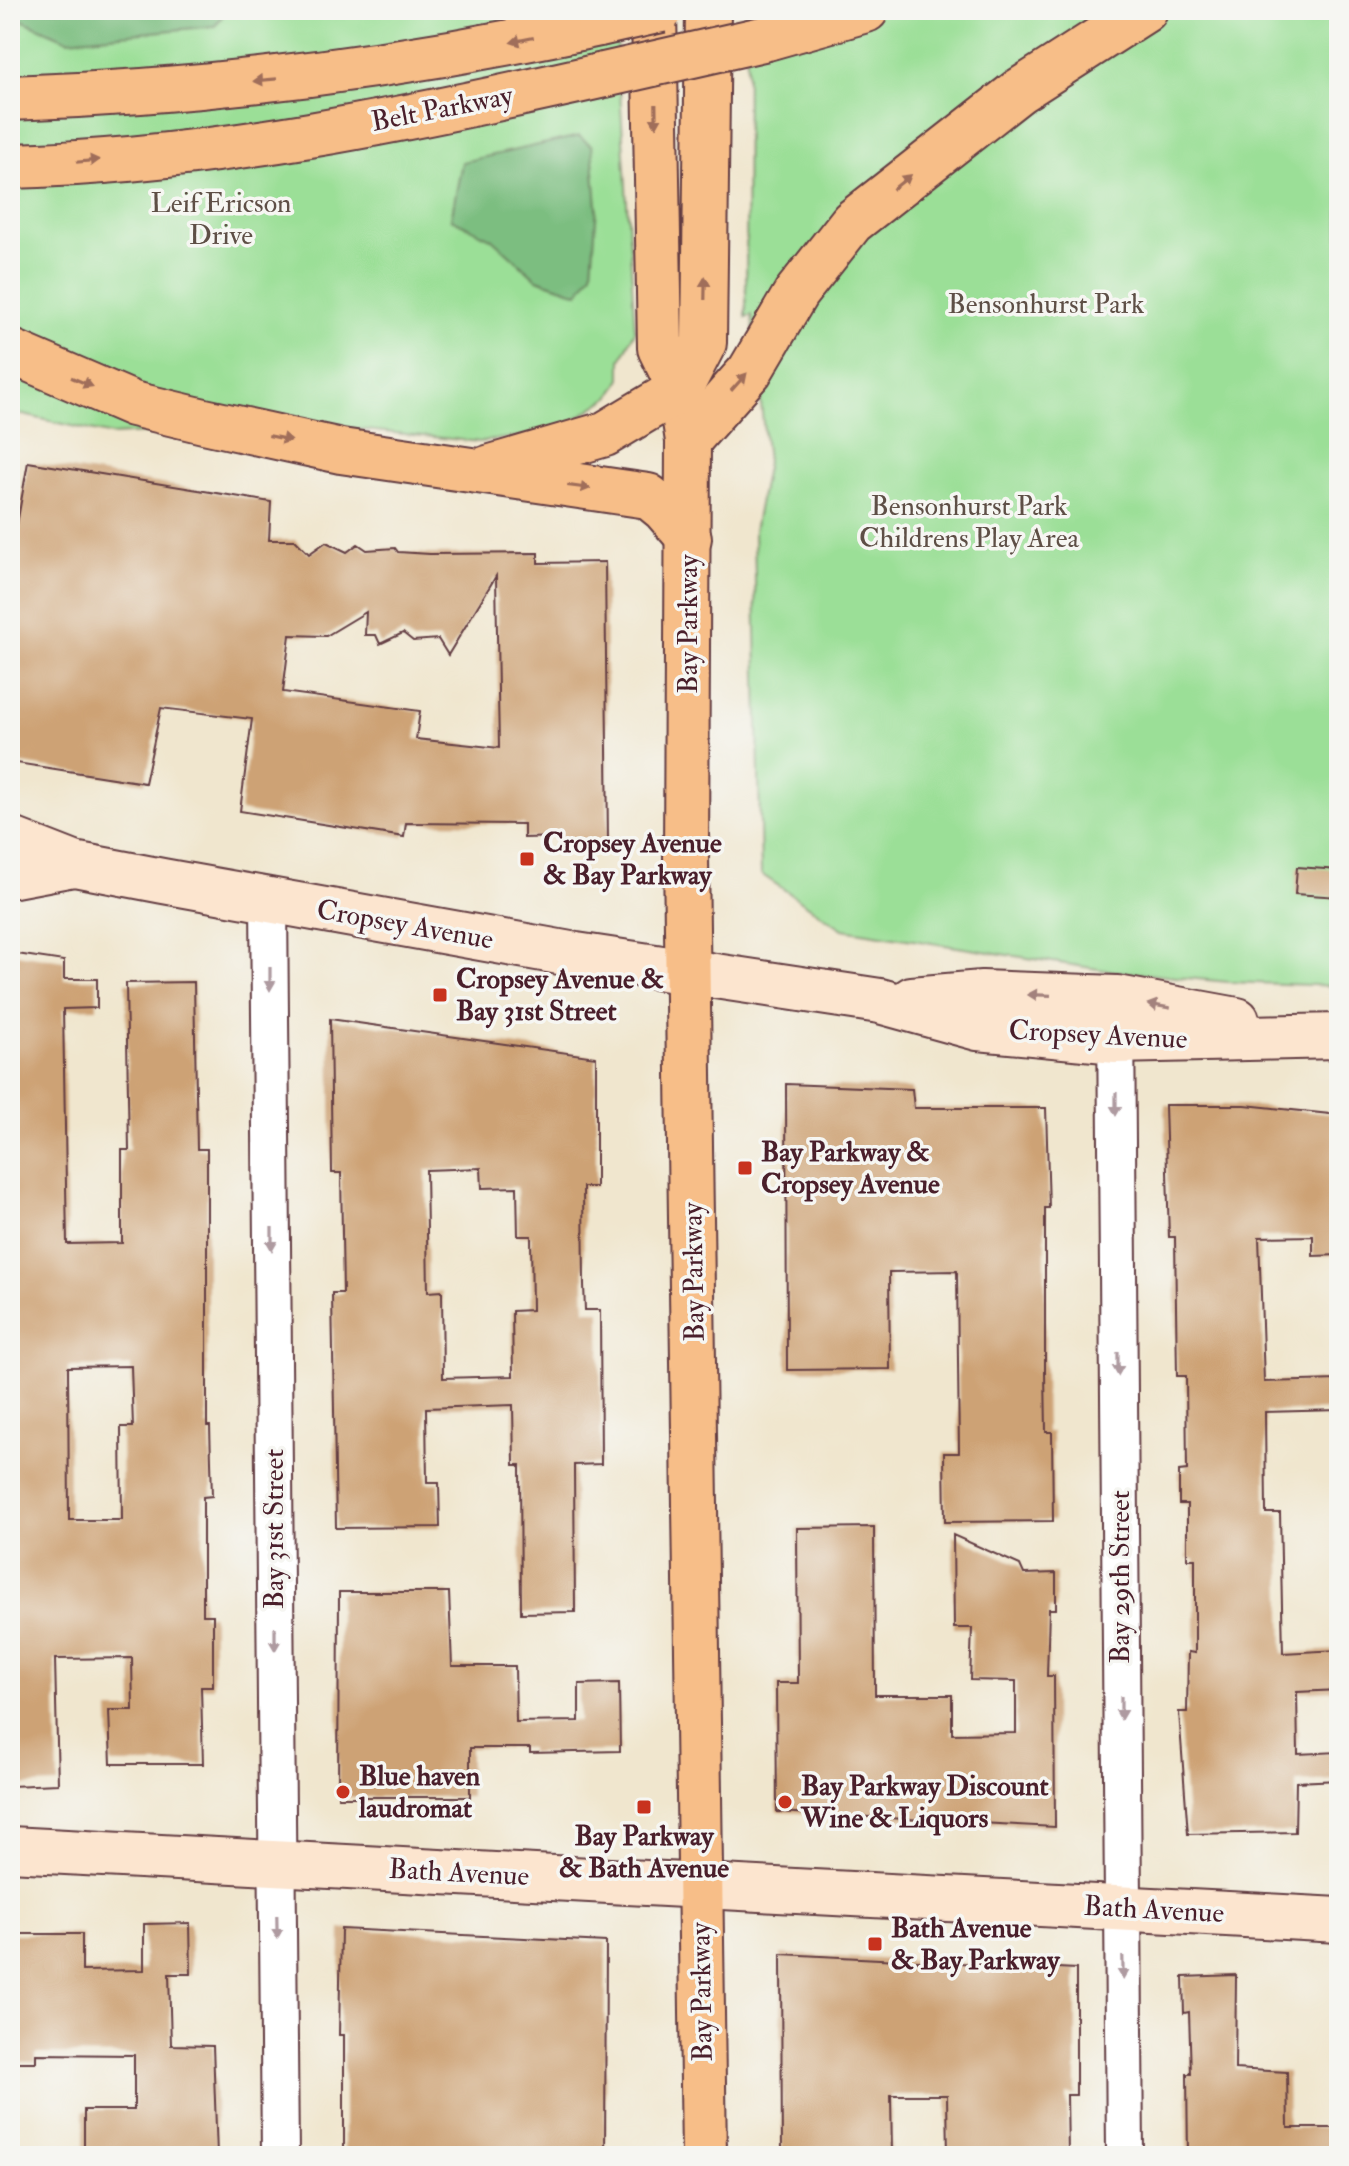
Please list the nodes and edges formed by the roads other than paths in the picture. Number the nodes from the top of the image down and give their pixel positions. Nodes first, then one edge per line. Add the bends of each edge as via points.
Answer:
1 (654, 10) edge
2 (661, 10) edge
3 (708, 10) edge
4 (866, 10) edge
5 (1145, 10) edge
6 (10, 98) edge
7 (10, 166) edge
8 (10, 351) edge
9 (680, 389) junction
10 (688, 441) junction
11 (474, 472) junction
12 (689, 538) junction
13 (10, 839) edge
14 (74, 864) junction
15 (10, 876) edge
16 (269, 901) junction
17 (688, 973) junction
18 (1117, 998) junction
19 (880, 1001) junction
20 (1329, 1036) edge
21 (1116, 1041) junction
22 (10, 1849) edge
23 (277, 1862) junction
24 (701, 1887) junction
25 (1123, 1909) junction
26 (1339, 1920) edge
27 (280, 2156) edge
28 (704, 2156) edge
29 (1125, 2156) edge

1 -> 9 main road, Bay Parkway via 660,348
2 -> 6 main road, Belt Parkway, bridge via 320,75
9 -> 3 main road via 704,343
7 -> 4 main road, Belt Parkway, bridge via 293,138 604,75
10 -> 5 main road via 750,371 796,293 852,222 1019,91
8 -> 11 main road via 133,404 341,451
9 - 10 main road, Bay Parkway
9 - 11 main road via 605,434
10 - 12 main road, Bay Parkway
11 -> 12 main road via 648,496
12 - 17 main road, Bay Parkway
13 - 14 main road, Cropsey Avenue
14 - 15 main road, Cropsey Avenue
14 - 16 main road, Cropsey Avenue
16 - 17 main road, Cropsey Avenue
16 -> 23 street, Bay 31st Street
17 - 19 main road, Cropsey Avenue
17 - 24 main road, Bay Parkway
18 -> 19 main road, Cropsey Avenue via 982,993
20 -> 18 main road, Cropsey Avenue
18 - 21 street, Bay 29th Street
19 - 21 main road, Cropsey Avenue via 978,1028
20 - 21 main road, Cropsey Avenue
21 -> 25 street, Bay 29th Street
22 - 23 main road, Bath Avenue
23 - 24 main road, Bath Avenue
23 -> 27 street, Bay 31st Street
24 - 25 main road, Bath Avenue
24 - 28 main road, Bay Parkway
25 - 26 main road, Bath Avenue
25 -> 29 street, Bay 29th Street

